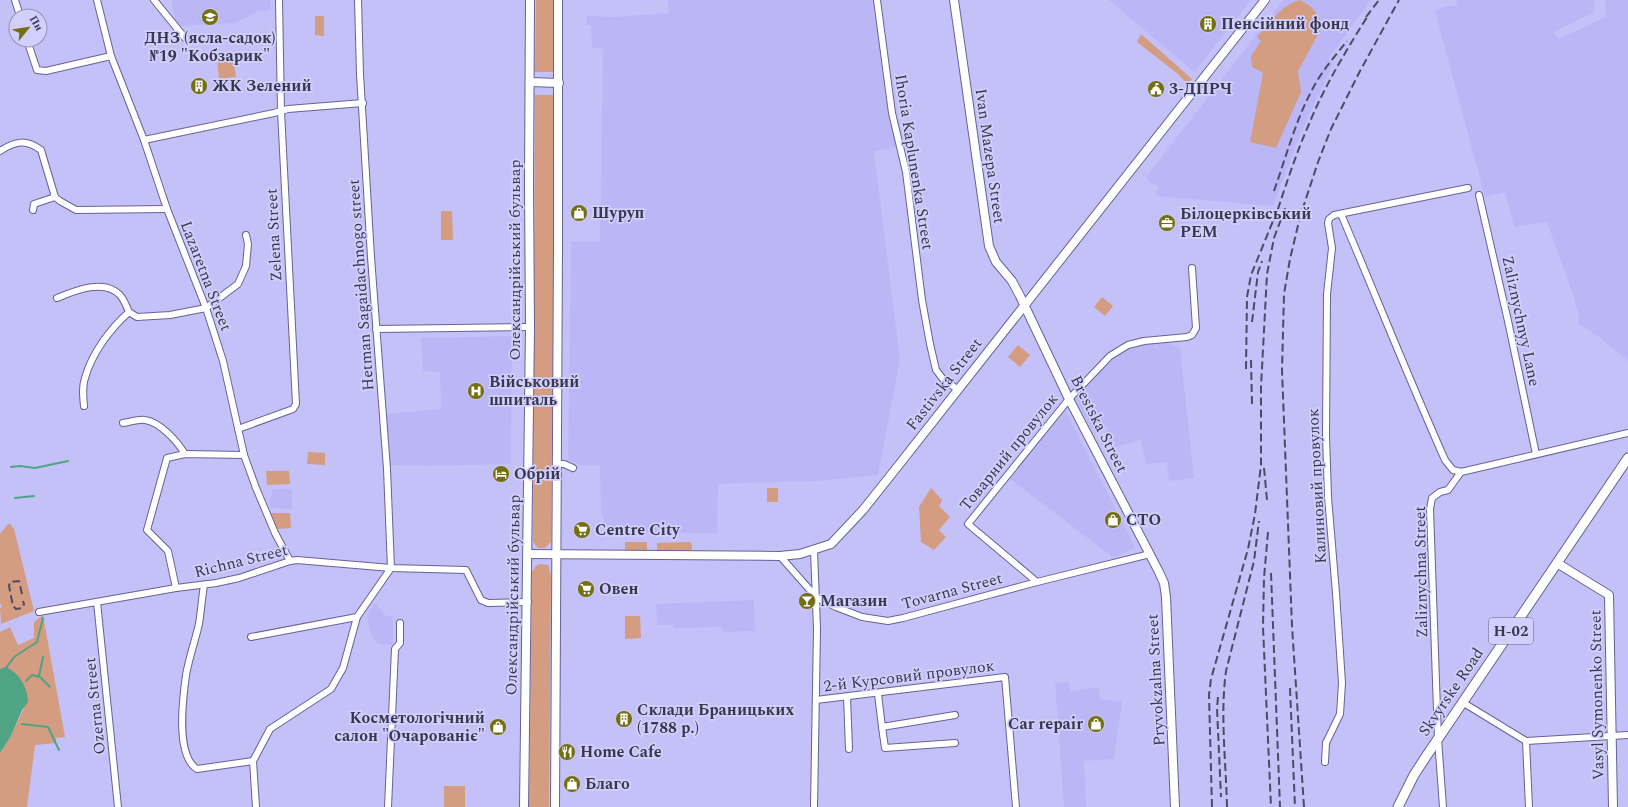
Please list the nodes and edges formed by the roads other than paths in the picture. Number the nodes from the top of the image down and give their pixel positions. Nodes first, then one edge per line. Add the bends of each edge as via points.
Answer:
1 (97, 0) edge
2 (154, 0) edge
3 (279, 0) edge
4 (358, 0) edge
5 (530, 0) edge
6 (558, 0) edge
7 (878, 0) edge
8 (954, 0) edge
9 (1265, 0) edge
10 (185, 38) dead end
11 (30, 48) edge
12 (112, 56) junction
13 (530, 82) junction
14 (559, 83) junction
15 (363, 103) junction
16 (281, 111) junction
17 (144, 140) junction
18 (0, 151) edge
19 (1468, 188) dead end
20 (1479, 195) dead end
21 (55, 197) junction
22 (167, 209) junction
23 (33, 210) dead end
24 (1341, 214) junction
25 (246, 235) dead end
26 (1192, 268) dead end
27 (57, 298) dead end
28 (1025, 306) junction
29 (206, 308) junction
30 (129, 312) junction
31 (530, 327) junction
32 (376, 329) junction
33 (958, 389) junction
34 (1069, 399) junction
35 (84, 406) dead end
36 (123, 423) dead end
37 (238, 429) junction
38 (1628, 433) edge
39 (185, 454) junction
40 (1536, 454) junction
41 (244, 455) junction
42 (1628, 458) edge
43 (556, 464) junction
44 (573, 468) dead end
45 (1461, 472) junction
46 (814, 550) junction
47 (528, 554) junction
48 (555, 554) junction
49 (1150, 554) junction
50 (780, 556) junction
51 (290, 561) junction
52 (1557, 563) junction
53 (391, 568) junction
54 (1037, 582) junction
55 (204, 585) junction
56 (176, 588) junction
57 (817, 598) junction
58 (97, 602) junction
59 (528, 602) junction
60 (39, 612) dead end
61 (357, 617) junction
62 (400, 623) dead end
63 (251, 637) dead end
64 (878, 694) junction
65 (847, 697) junction
66 (816, 700) junction
67 (1462, 702) junction
68 (955, 715) dead end
69 (882, 727) junction
70 (1628, 735) edge
71 (1611, 736) junction
72 (1438, 739) junction
73 (1526, 741) junction
74 (955, 742) dead end
75 (849, 749) dead end
76 (253, 761) junction
77 (1325, 762) dead end
78 (118, 807) edge
79 (256, 807) edge
80 (388, 807) edge
81 (524, 807) edge
82 (555, 807) edge
83 (814, 807) edge
84 (1016, 807) edge
85 (1175, 807) edge
86 (1398, 807) edge
87 (1443, 807) edge
88 (1529, 807) edge
89 (1613, 807) edge

1 - 12 street, Lazaretna Street
2 - 10 street
3 - 16 street, Zelena Street
4 - 15 street, Hetman Sagaidachnogo street
5 - 13 street, Олександрійський бульвар
6 - 14 street
7 - 33 street, Ihoria Kaplunenka Street via 892,113 906,172 930,344 936,370 943,379
8 - 28 street, Ivan Mazepa Street via 989,246 996,262 1012,281
9 - 28 street, Fastivska Street
11 - 12 street via 37,70 46,71
12 - 17 street, Lazaretna Street
13 - 14 street
13 - 31 street, Олександрійський бульвар
14 - 43 street
15 - 16 street
15 - 32 street, Hetman Sagaidachnogo street
16 - 17 street
16 - 37 street, Zelena Street via 296,404 293,409
17 - 22 street, Lazaretna Street
18 - 21 street via 10,144 28,142 41,150
19 - 24 street
20 - 40 street, Zaliznychnyy Lane
21 - 22 street via 76,210
21 - 23 street via 34,204
22 - 29 street, Lazaretna Street
24 - 45 street via 1446,460 1452,470
24 - 77 street, Калиновий провулок via 1334,215 1328,223 1332,248 1325,352 1328,497 1342,683 1340,714 1326,743
25 - 29 street via 246,266 238,284
26 - 34 street, Товарний провулок via 1196,328 1192,335 1128,345 1110,356
27 - 30 street via 92,286 109,288 120,295
28 - 33 street, Fastivska Street
28 - 34 street, Brestska Street
29 - 30 street via 170,315 137,317
29 - 37 street, Lazaretna Street via 224,361
30 - 35 street via 117,323 92,360 85,378
31 - 32 street
31 - 47 street, Олександрійський бульвар
32 - 53 street, Hetman Sagaidachnogo street via 387,469
33 - 46 street, Fastivska Street via 845,530 831,544
34 - 49 street, Brestska Street
34 - 54 street, Товарний провулок via 968,524
36 - 39 street via 144,420 156,424 178,442
37 - 41 street, Lazaretna Street
38 - 40 street
39 - 41 street
39 - 56 street via 167,458 147,530 168,551
40 - 45 street
41 - 51 street, Lazaretna Street via 275,533
42 - 52 main road, Skvyrske Road / Н-02
43 - 44 street
43 - 48 street
45 - 72 street, Zaliznychna Street via 1448,490 1432,498 1430,509
46 - 50 street, Fastivska Street
46 - 57 street
47 - 48 street, Fastivska Street
47 - 59 street, Олександрійський бульвар
48 - 50 street, Fastivska Street
48 - 82 street
49 - 54 street, Tovarna Street
49 - 85 street, Pryvokzalna Street via 1164,583 1166,597
50 - 57 street, Tovarna Street
51 - 53 street, Richna Street
51 - 55 street, Richna Street via 239,578
52 - 67 main road, Skvyrske Road / Н-02
52 - 71 street, Vasyl Symonenko Street via 1609,595
53 - 59 street, Richna Street via 466,570 481,600 488,603
53 - 61 street
54 - 57 street, Tovarna Street via 888,621 862,617
55 - 56 street, Richna Street
55 - 76 street via 199,624 186,674 183,704 186,755 191,765 197,768
56 - 58 street, Richna Street
57 - 66 street
58 - 60 street, Richna Street
58 - 78 street, Ozerna Street
59 - 81 street, Олександрійський бульвар
61 - 63 street
61 - 76 street via 344,668 331,689 270,729
62 - 80 street via 400,643 395,649
64 - 65 street, 2-й Курсовий провулок
64 - 69 street
64 - 84 street, 2-й Курсовий провулок via 1005,677
65 - 66 street, 2-й Курсовий провулок
65 - 75 street
66 - 83 street
67 - 72 main road, Skvyrske Road / Н-02
67 - 73 street
68 - 69 street
69 - 74 street via 885,748
70 - 71 street
71 - 73 street
71 - 89 street, Vasyl Symonenko Street
72 - 86 main road, Skvyrske Road / Н-02 via 1414,775
72 - 87 street, Zaliznychna Street
73 - 88 street
76 - 79 street

